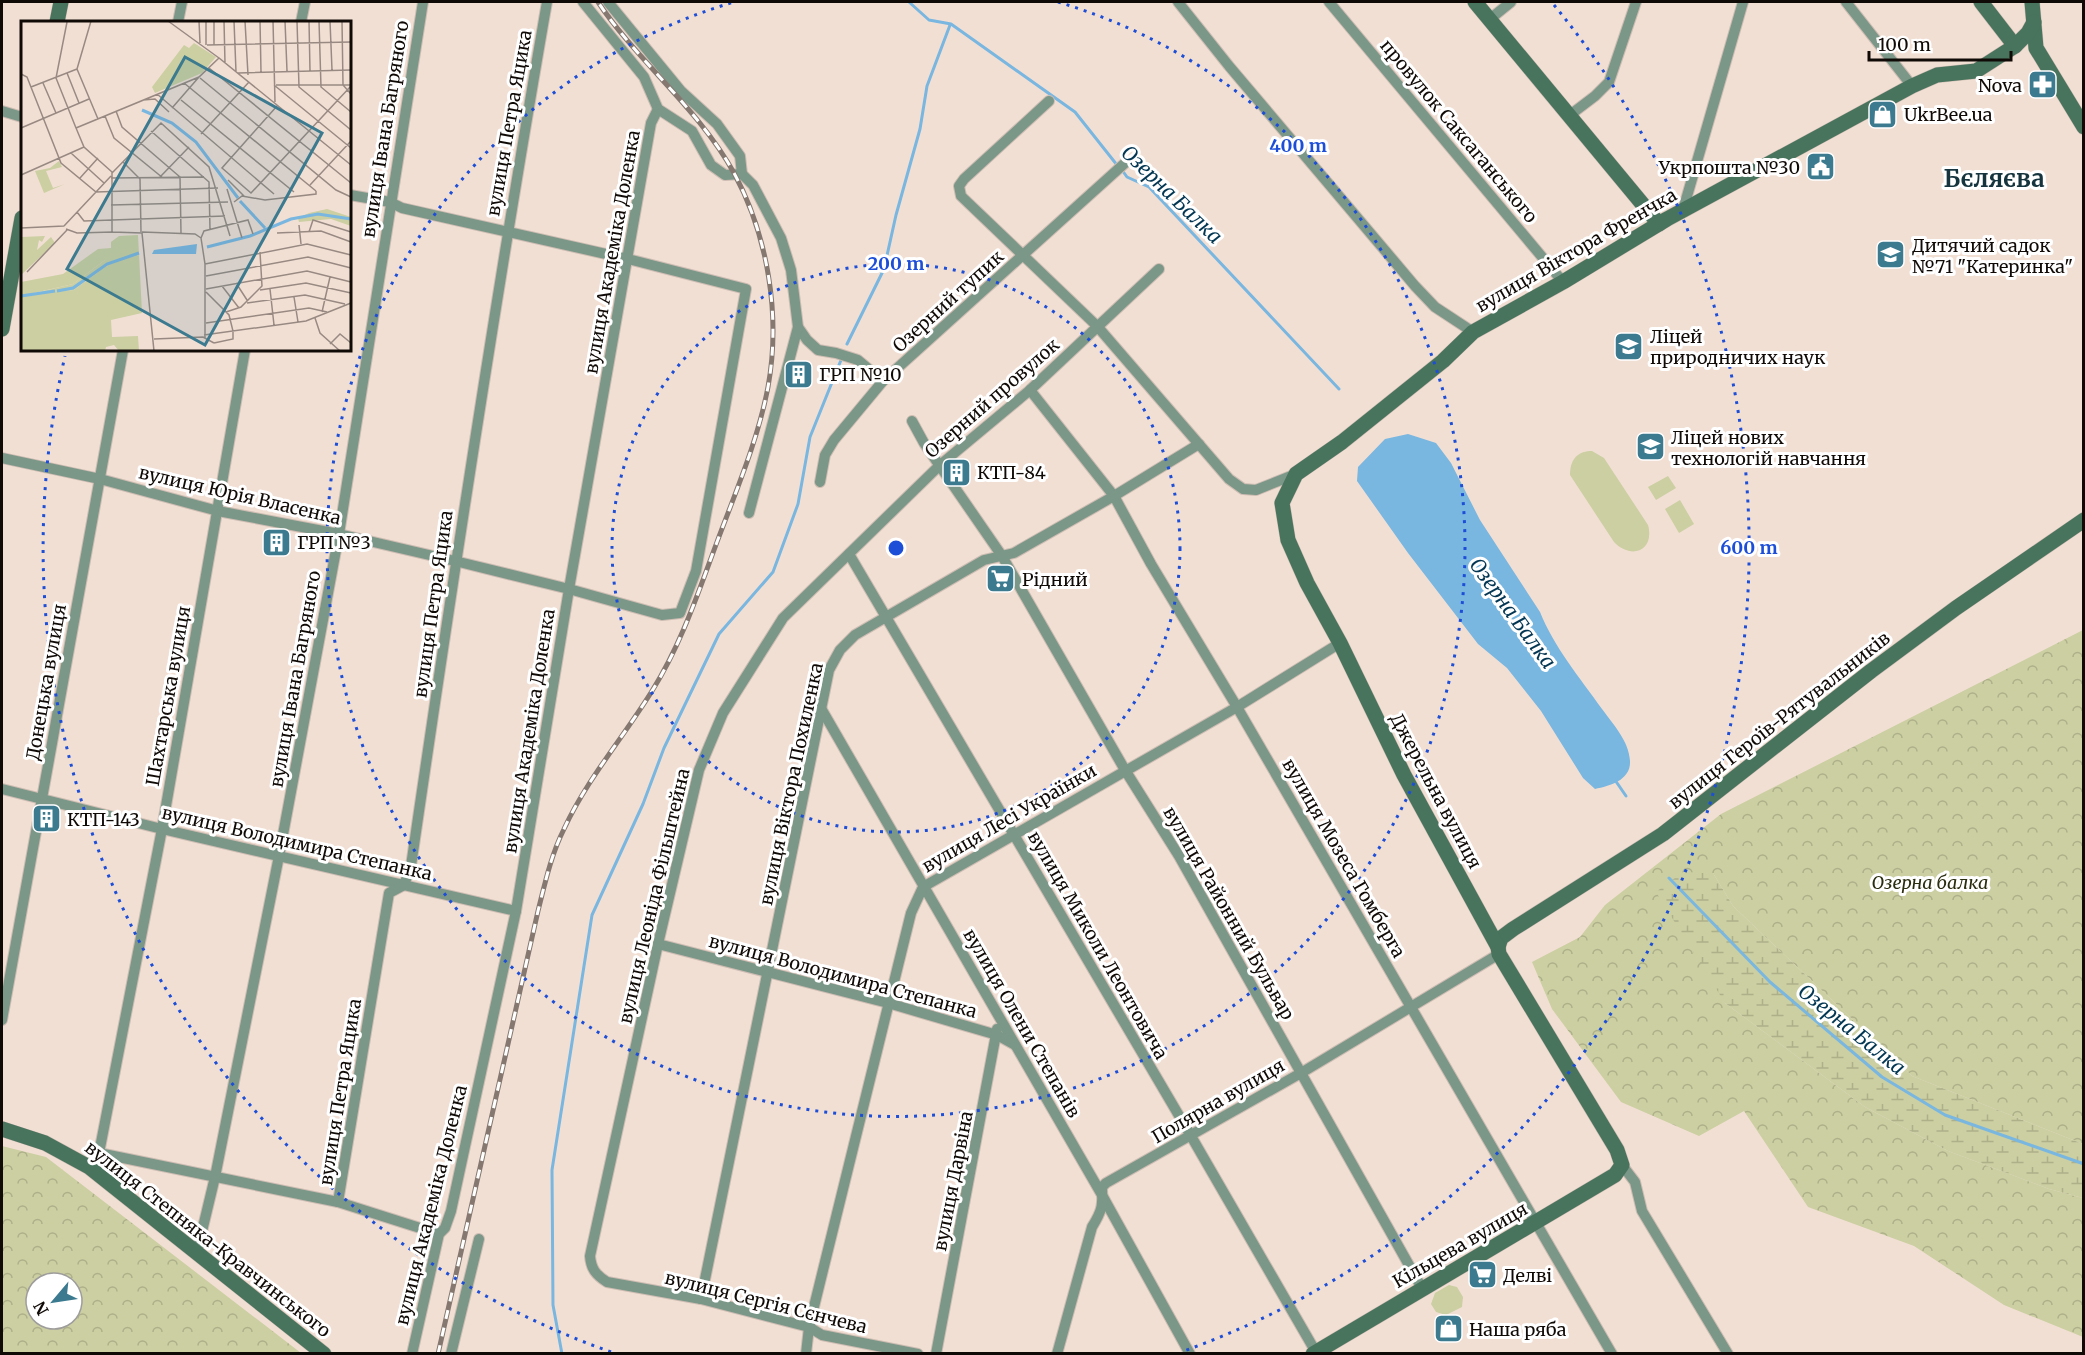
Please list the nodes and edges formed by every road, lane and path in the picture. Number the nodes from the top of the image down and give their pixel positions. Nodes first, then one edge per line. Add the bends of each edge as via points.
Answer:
1 (61, 2) edge
2 (182, 2) edge
3 (305, 2) edge
4 (423, 2) edge
5 (547, 2) edge
6 (583, 2) edge
7 (608, 2) edge
8 (1178, 2) edge
9 (1329, 2) edge
10 (1476, 2) edge
11 (1511, 2) edge
12 (1636, 2) edge
13 (1743, 2) edge
14 (1846, 2) edge
15 (1981, 2) edge
16 (2032, 2) edge
17 (1490, 19) junction
18 (57, 21) edge
19 (178, 21) edge
20 (301, 21) edge
21 (2034, 22) junction
22 (2015, 46) junction
23 (2036, 48) junction
24 (1912, 86) junction
25 (1049, 101) dead end
26 (658, 109) junction
27 (2, 111) edge
28 (1570, 115) junction
29 (21, 117) edge
30 (2084, 127) edge
31 (1125, 163) dead end
32 (742, 174) junction
33 (351, 195) edge
34 (390, 202) junction
35 (1683, 210) junction
36 (21, 224) edge
37 (1659, 224) junction
38 (507, 231) junction
39 (1024, 256) junction
40 (628, 259) junction
41 (1159, 270) dead end
42 (1563, 282) junction
43 (1097, 326) junction
44 (798, 327) junction
45 (2, 329) edge
46 (1473, 332) junction
47 (123, 351) edge
48 (244, 351) edge
49 (883, 381) junction
50 (1030, 390) junction
51 (912, 421) dead end
52 (1199, 444) junction
53 (2, 458) edge
54 (940, 465) junction
55 (1296, 474) junction
56 (100, 479) junction
57 (820, 482) dead end
58 (1114, 496) junction
59 (218, 510) junction
60 (749, 513) dead end
61 (2084, 520) edge
62 (339, 534) junction
63 (849, 554) junction
64 (1002, 556) junction
65 (455, 561) junction
66 (569, 589) junction
67 (886, 616) junction
68 (1340, 643) junction
69 (1237, 707) junction
70 (822, 710) junction
71 (1125, 770) junction
72 (2, 789) edge
73 (42, 798) junction
74 (162, 829) junction
75 (1014, 834) junction
76 (279, 856) junction
77 (404, 885) junction
78 (923, 887) junction
79 (516, 911) junction
80 (658, 944) junction
81 (1498, 950) junction
82 (768, 972) junction
83 (888, 1003) junction
84 (1412, 1007) junction
85 (998, 1013) junction
86 (2, 1020) edge
87 (997, 1035) junction
88 (1017, 1046) junction
89 (1301, 1073) junction
90 (2, 1129) edge
91 (1191, 1136) junction
92 (99, 1153) junction
93 (1622, 1165) junction
94 (89, 1167) junction
95 (215, 1177) junction
96 (1102, 1195) junction
97 (338, 1202) junction
98 (1536, 1223) junction
99 (439, 1234) junction
100 (479, 1239) dead end
101 (197, 1252) junction
102 (607, 1282) joint
103 (1423, 1290) junction
104 (701, 1299) junction
105 (809, 1327) junction
106 (324, 1353) edge
107 (412, 1353) edge
108 (451, 1353) edge
109 (806, 1353) edge
110 (918, 1353) edge
111 (936, 1353) edge
112 (1057, 1353) edge
113 (1190, 1353) edge
114 (1315, 1353) edge
115 (1612, 1353) edge
116 (1728, 1353) edge

1 - 18 street
2 - 19 street
3 - 20 street
4 - 34 street, вулиця Івана Багряного
5 - 38 street, вулиця Петра Яцика
6 - 26 street via 644,77
7 - 32 street via 681,91 717,124 740,156
8 - 46 street via 1415,286 1435,307
9 - 42 street, провулок Саксаганського
10 - 17 street
11 - 17 street
12 - 28 street via 1609,82
13 - 35 street
14 - 24 street
15 - 22 street
16 - 21 street
17 - 28 street
21 - 22 street, вулиця Віктора Френчка
21 - 23 street
22 - 23 street
22 - 24 street, вулиця Віктора Френчка via 1976,71 1937,75
23 - 30 street
24 - 35 street, вулиця Віктора Френчка
25 - 39 street via 959,186 961,196
26 - 32 street via 692,131 711,165 725,175
26 - 40 street, вулиця Академіка Доленка via 651,123
27 - 29 street
28 - 37 street
31 - 39 street, Озерний тупик
32 - 44 street via 753,185 782,238 791,270
33 - 34 street
34 - 38 street
34 - 62 street, вулиця Івана Багряного
35 - 37 street, вулиця Віктора Френчка
36 - 45 street
37 - 42 street, вулиця Віктора Френчка
38 - 40 street
38 - 65 street, вулиця Петра Яцика
39 - 43 street
39 - 49 street, Озерний тупик
40 - 66 street, вулиця Академіка Доленка
40 - 66 street, вулиця Юрія Власенка via 746,289 696,571 680,613 662,615
41 - 43 street, Озерний провулок
42 - 46 street, вулиця Віктора Френчка
43 - 50 street, Озерний провулок
43 - 52 street
44 - 49 street via 818,350 858,360
44 - 60 street
46 - 55 street, вулиця Віктора Френчка via 1436,367
47 - 56 street, Донецька вулиця
48 - 59 street, Шахтарська вулиця
49 - 57 street, Озерний тупик via 834,440 825,455
50 - 54 street, Озерний провулок
50 - 58 street, вулиця Мозеса Гомберга
51 - 54 street, вулиця Районний Бульвар
52 - 55 street via 1228,479 1243,489 1256,490
52 - 58 street, вулиця Віктора Похиленка
53 - 56 street, вулиця Юрія Власенка
54 - 63 street, Озерний провулок
54 - 64 street, вулиця Районний Бульвар
55 - 68 street, Джерельна вулиця via 1282,503 1288,540
56 - 59 street, вулиця Юрія Власенка
56 - 73 street, Донецька вулиця
58 - 64 street, вулиця Віктора Похиленка via 1014,553
58 - 69 street, вулиця Мозеса Гомберга
59 - 62 street, вулиця Юрія Власенка
59 - 74 street, Шахтарська вулиця
61 - 81 street, вулиця Героїв-Рятувальників via 1871,671 1663,834 1513,929 1501,938
62 - 65 street, вулиця Юрія Власенка
62 - 76 street, вулиця Івана Багряного
63 - 67 street, вулиця Миколи Леонтовича
63 - 80 street, вулиця Леоніда Фільштейна via 783,618 723,713 699,770
64 - 67 street, вулиця Віктора Похиленка via 984,560
64 - 71 street, вулиця Районний Бульвар
65 - 66 street, вулиця Юрія Власенка
65 - 77 street, вулиця Петра Яцика via 411,866
66 - 79 street, вулиця Академіка Доленка
67 - 70 street, вулиця Віктора Похиленка via 855,634 840,650 829,670
67 - 75 street, вулиця Миколи Леонтовича
68 - 69 street, вулиця Лесі Українки
68 - 81 street, Джерельна вулиця via 1404,776
69 - 71 street, вулиця Лесі Українки
69 - 84 street, вулиця Мозеса Гомберга
70 - 78 street, вулиця Олени Степанів
70 - 82 street, вулиця Віктора Похиленка
71 - 75 street, вулиця Лесі Українки
71 - 89 street, вулиця Районний Бульвар via 1179,856
72 - 73 street, вулиця Володимира Степанка
73 - 74 street, вулиця Володимира Степанка
73 - 86 street, Донецька вулиця
74 - 76 street, вулиця Володимира Степанка
74 - 92 street, Шахтарська вулиця
75 - 78 street, вулиця Лесі Українки
75 - 91 street, вулиця Миколи Леонтовича
76 - 77 street, вулиця Володимира Степанка
76 - 95 street, вулиця Івана Багряного
77 - 79 street, вулиця Володимира Степанка
77 - 97 street, вулиця Петра Яцика via 389,893
78 - 83 street, вулиця Лесі Українки via 911,913
78 - 85 street, вулиця Олени Степанів
79 - 99 street, вулиця Академіка Доленка via 451,1211 446,1228
80 - 82 street, вулиця Володимира Степанка
80 - 102 street, вулиця Леоніда Фільштейна via 590,1256 597,1276
81 - 84 street, Полярна вулиця
81 - 93 street, Джерельна вулиця via 1617,1150
82 - 83 street, вулиця Володимира Степанка
82 - 104 street, вулиця Віктора Похиленка
83 - 87 street, вулиця Володимира Степанка
83 - 105 street, вулиця Лесі Українки
84 - 89 street, Полярна вулиця
84 - 98 street, вулиця Мозеса Гомберга
85 - 87 street, вулиця Дарвіна
85 - 88 street, вулиця Олени Степанів
87 - 88 street, вулиця Володимира Степанка
87 - 111 street, вулиця Дарвіна
88 - 96 street, вулиця Олени Степанів
89 - 91 street, Полярна вулиця
89 - 103 street, вулиця Районний Бульвар
90 - 94 street, вулиця Степняка-Кравчинського via 45,1143
91 - 96 street, Полярна вулиця via 1106,1183
91 - 114 street, вулиця Миколи Леонтовича
92 - 94 street
92 - 95 street
93 - 98 street, Кільцева вулиця via 1615,1175
93 - 116 street, Джерельна вулиця via 1635,1182 1642,1211
94 - 101 street, вулиця Степняка-Кравчинського
95 - 97 street
95 - 101 street, вулиця Івана Багряного
96 - 112 street, Полярна вулиця via 1103,1206 1092,1227
96 - 113 street, вулиця Олени Степанів
97 - 99 street
98 - 103 street, Кільцева вулиця
98 - 115 street, вулиця Мозеса Гомберга
99 - 107 street, вулиця Академіка Доленка
100 - 108 street
101 - 106 street, вулиця Степняка-Кравчинського
102 - 104 street, вулиця Сергія Сєнчева
103 - 114 street, Кільцева вулиця
104 - 105 street, вулиця Сергія Сєнчева
105 - 109 street, вулиця Лесі Українки
105 - 110 street, вулиця Сергія Сєнчева via 822,1335

